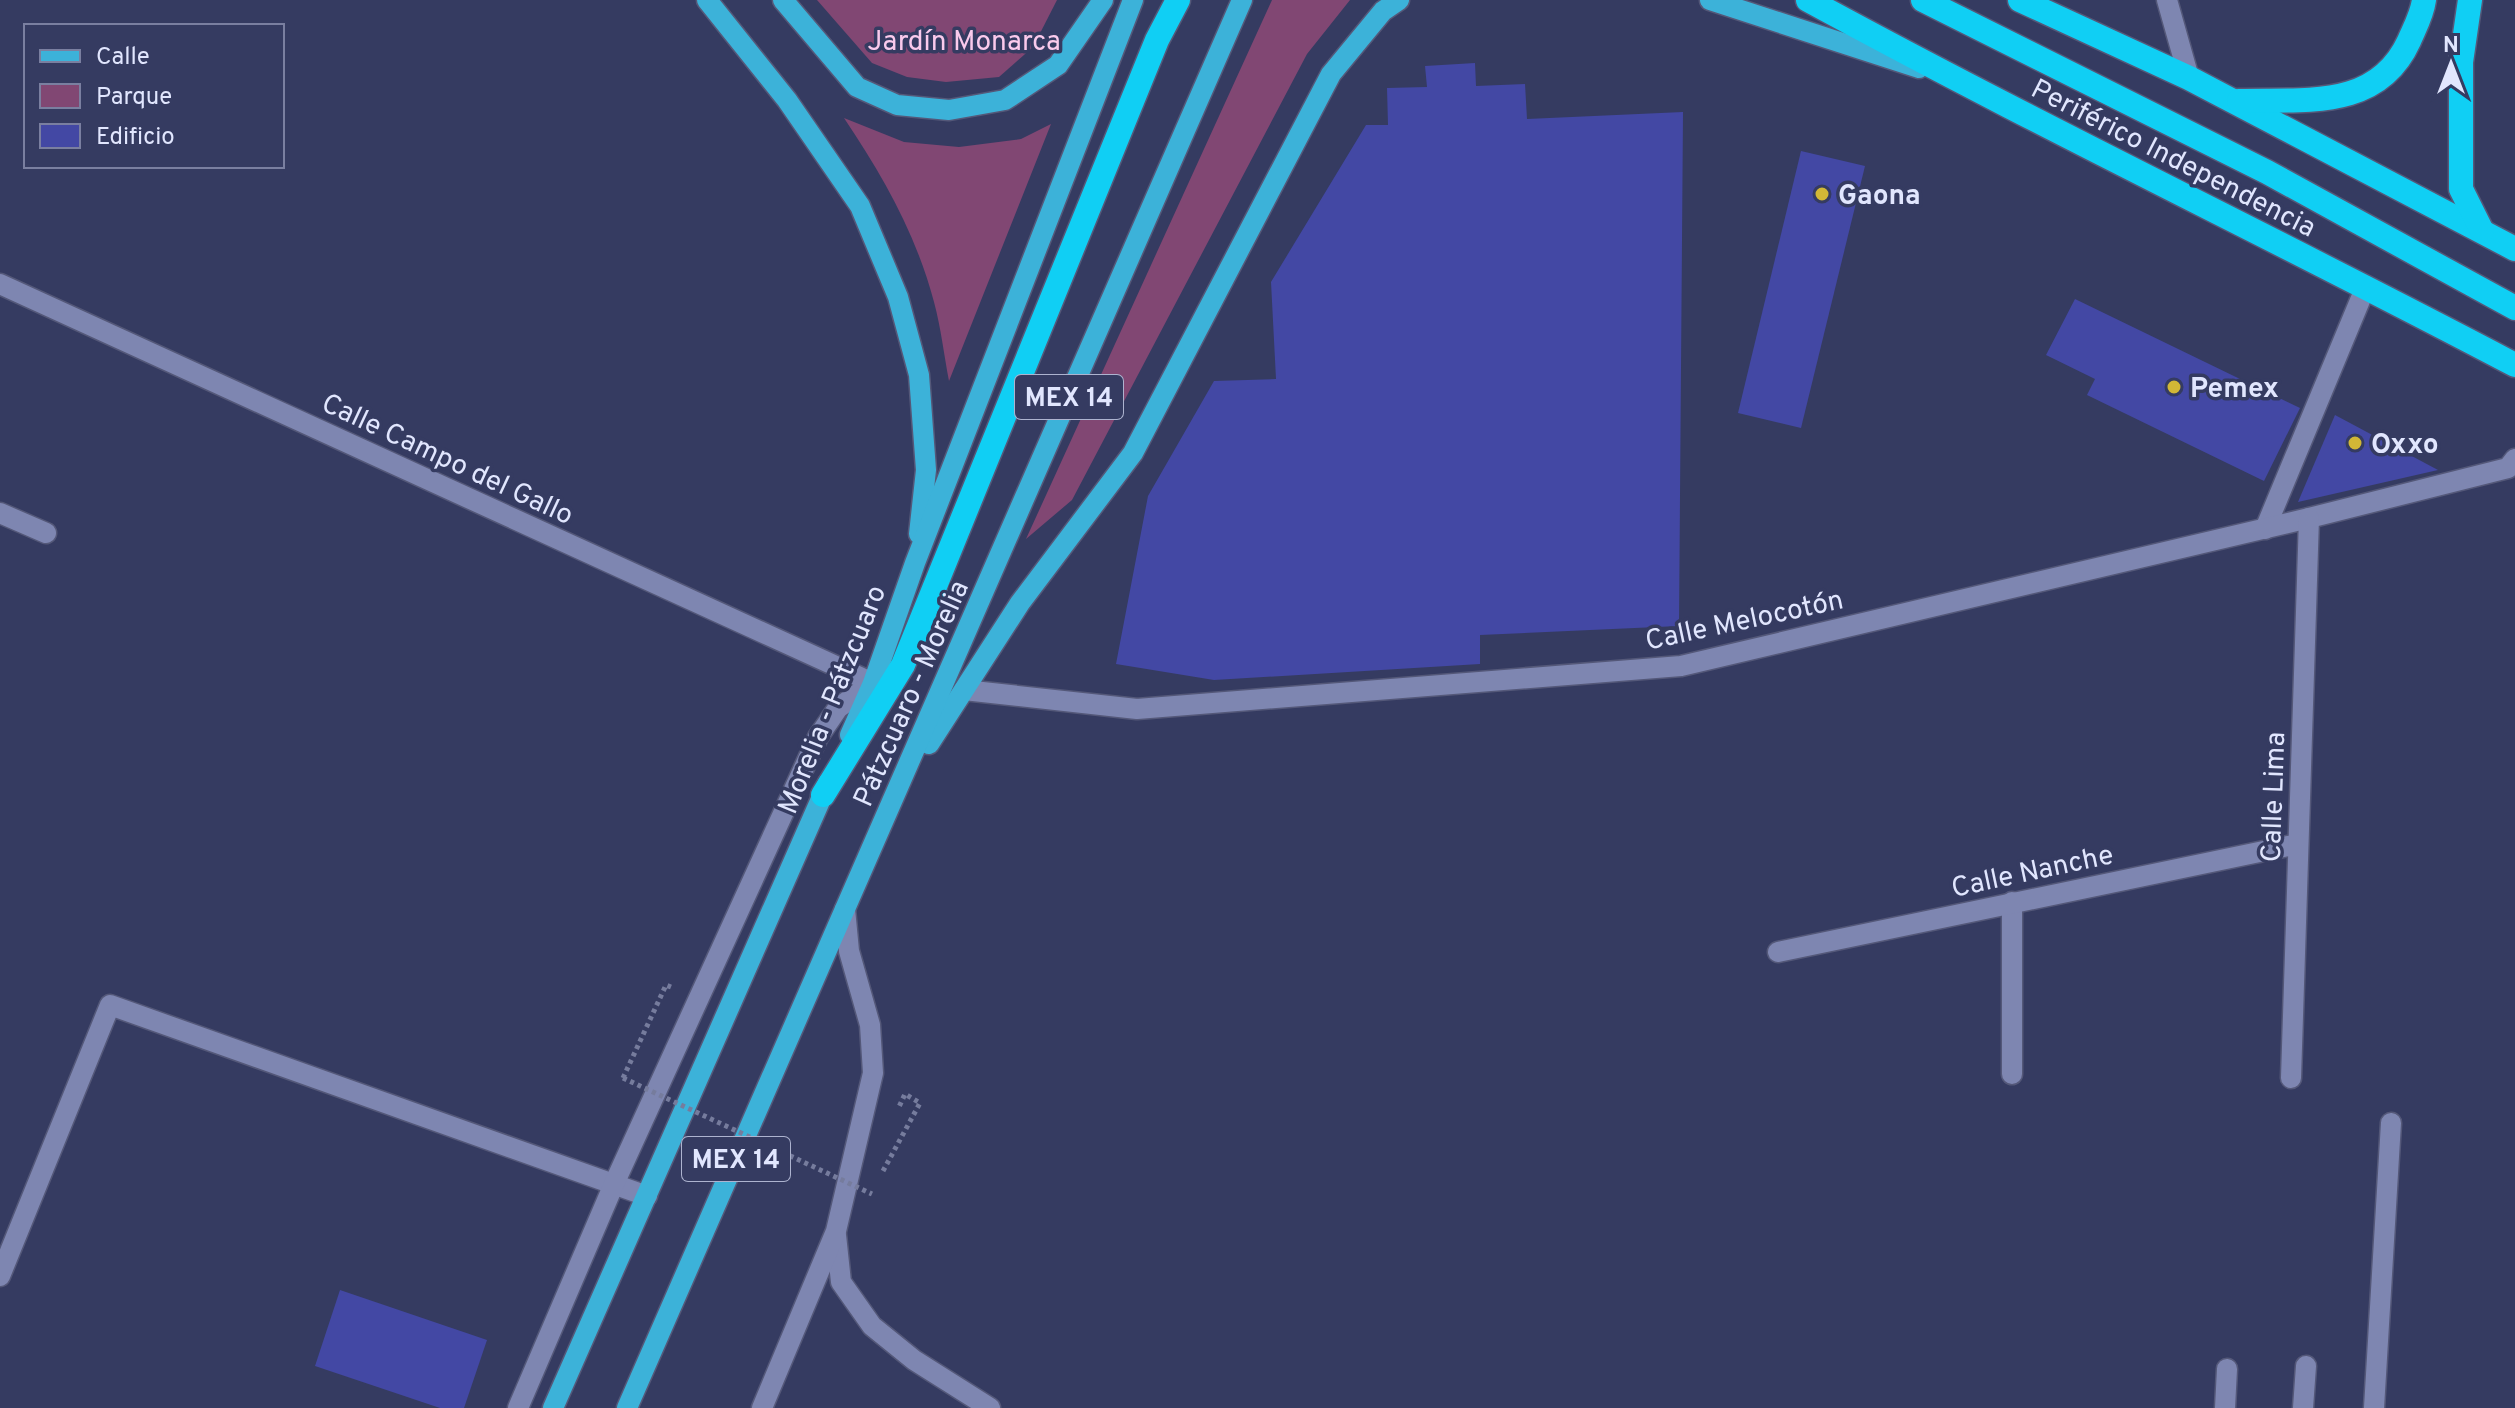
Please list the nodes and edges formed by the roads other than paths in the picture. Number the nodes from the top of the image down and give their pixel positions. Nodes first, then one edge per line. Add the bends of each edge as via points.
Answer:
1 (707, 0) edge
2 (783, 0) edge
3 (1103, 0) edge
4 (1133, 0) edge
5 (1178, 0) edge
6 (1242, 0) edge
7 (1399, 0) edge
8 (1710, 0) edge
9 (1808, 0) edge
10 (1923, 0) edge
11 (2020, 0) edge
12 (2167, 0) edge
13 (2424, 0) edge
14 (2470, 0) edge
15 (2189, 78) junction
16 (1953, 79) junction
17 (2235, 101) junction
18 (2482, 231) junction
19 (2515, 249) edge
20 (0, 284) edge
21 (2366, 286) junction
22 (2515, 308) edge
23 (2515, 365) edge
24 (2513, 468) edge
25 (0, 513) edge
26 (2309, 518) junction
27 (2265, 529) junction
28 (46, 533) dead end
29 (915, 563) junction
30 (873, 683) junction
31 (964, 690) junction
32 (823, 795) junction
33 (897, 795) junction
34 (2298, 844) junction
35 (2012, 902) junction
36 (845, 909) junction
37 (1778, 952) dead end
38 (2012, 1074) dead end
39 (2291, 1078) dead end
40 (2391, 1123) dead end
41 (614, 1184) junction
42 (647, 1196) junction
43 (836, 1231) junction
44 (0, 1276) edge
45 (2306, 1366) dead end
46 (2227, 1369) dead end
47 (518, 1408) edge
48 (553, 1408) edge
49 (627, 1408) edge
50 (762, 1408) edge
51 (990, 1408) edge
52 (2225, 1408) edge
53 (2303, 1408) edge
54 (2374, 1408) edge

1 - 29 main road via 787,100 860,206 898,297 919,375 925,454
2 - 3 main road via 857,87 897,105 949,110 1005,100 1058,65
4 - 29 main road, Morelia - Pátzcuaro / MEX 14
5 - 32 highway via 1157,40 903,665
6 - 33 main road, Pátzcuaro - Morelia / MEX 14
7 - 31 main road via 1383,11 1331,74 1133,453 1020,603
8 - 16 main road
9 - 16 highway, Periférico Independencia
10 - 22 highway via 2267,172
11 - 15 highway
12 - 15 street
13 - 17 highway via 2404,50 2382,79 2337,99
14 - 18 highway via 2461,62 2461,189
15 - 17 highway
16 - 21 highway, Periférico Independencia
17 - 18 highway
18 - 19 highway
20 - 30 street, Calle Campo del Gallo
21 - 23 highway, Periférico Independencia
21 - 27 street
24 - 26 street, Calle Melocotón
25 - 28 street
26 - 27 street, Calle Melocotón
26 - 34 street, Calle Lima
27 - 31 street, Calle Melocotón via 1681,666 1137,709
29 - 30 main road, Morelia - Pátzcuaro / MEX 14
30 - 32 main road, Morelia - Pátzcuaro
30 - 41 street via 838,708 818,737
31 - 33 main road
32 - 42 main road, Morelia - Pátzcuaro
33 - 36 main road, Pátzcuaro - Morelia / MEX 14
34 - 35 street, Calle Nanche
34 - 39 street, Calle Lima
35 - 37 street, Calle Nanche
35 - 38 street
36 - 43 street via 849,951 870,1025 873,1073
36 - 49 main road, Pátzcuaro - Morelia / MEX 14
40 - 54 street
41 - 42 street
41 - 44 street via 110,1005
41 - 47 street
42 - 48 main road, Morelia - Pátzcuaro
43 - 50 street
43 - 51 street via 841,1282 872,1326
45 - 53 street
46 - 52 street

